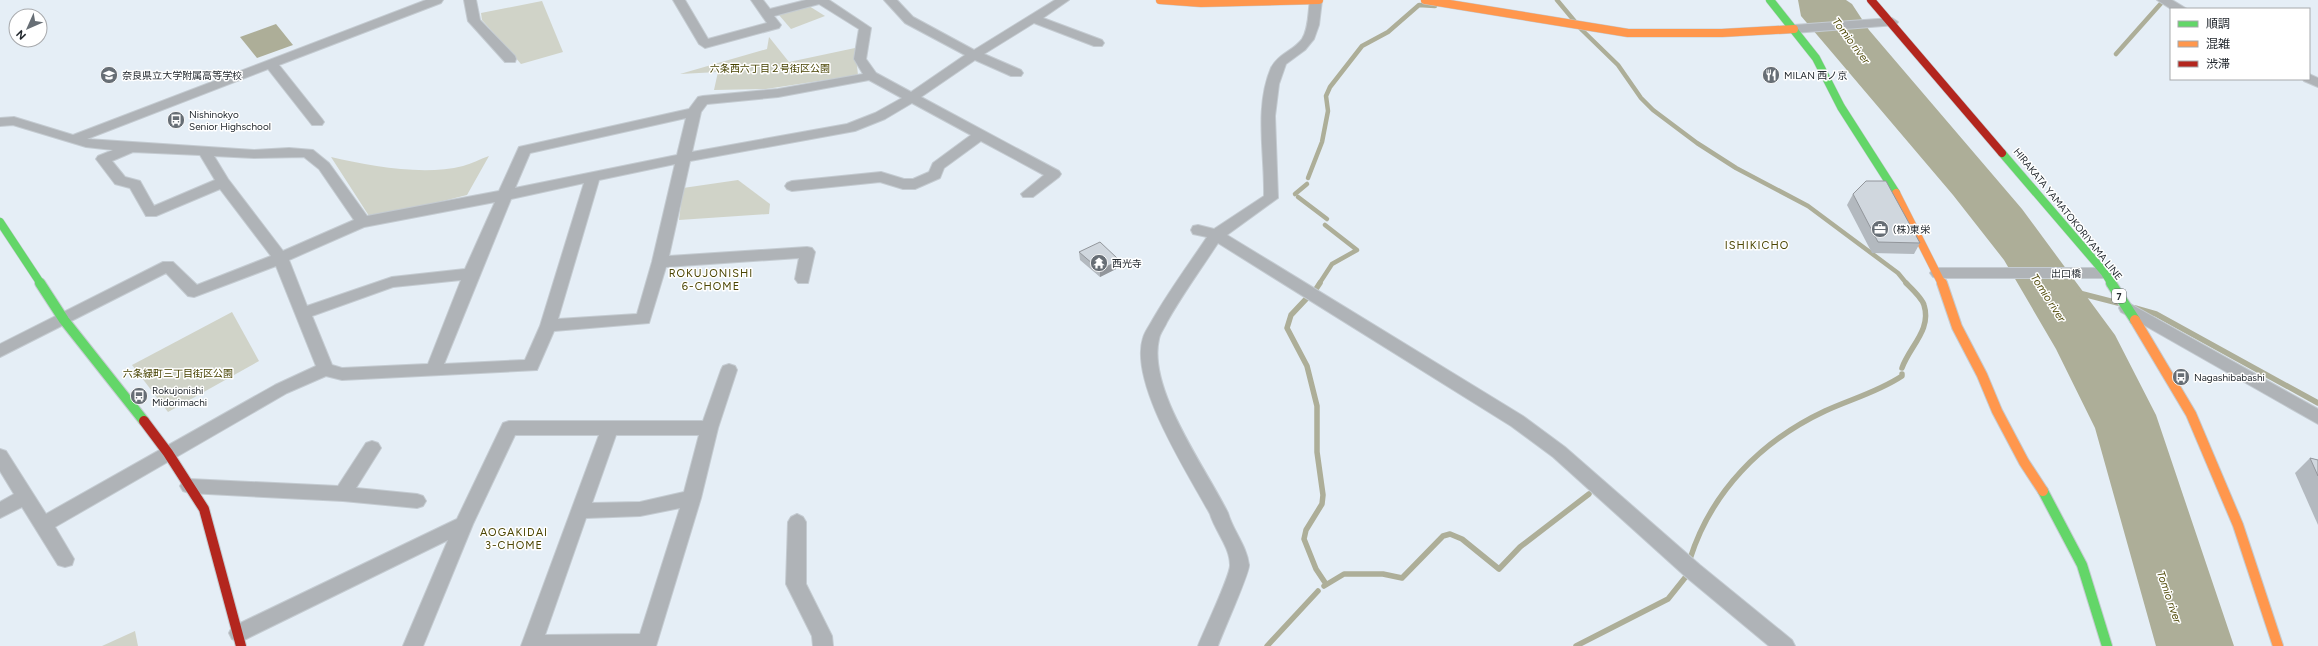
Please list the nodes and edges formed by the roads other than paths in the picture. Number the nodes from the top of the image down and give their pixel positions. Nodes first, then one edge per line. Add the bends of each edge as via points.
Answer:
1 (437, 0) edge
2 (470, 0) edge
3 (679, 0) edge
4 (757, 0) edge
5 (821, 0) edge
6 (890, 0) edge
7 (1063, 0) edge
8 (1160, 0) edge
9 (1316, 0) edge
10 (1319, 0) edge
11 (1425, 0) edge
12 (1770, 0) edge
13 (1871, 0) edge
14 (2163, 0) edge
15 (1201, 1) edge
16 (2179, 8) edge
17 (766, 14) junction
18 (1035, 19) junction
19 (1892, 22) junction
20 (1799, 28) junction
21 (1098, 44) dead end
22 (974, 55) junction
23 (510, 59) dead end
24 (270, 63) junction
25 (1016, 73) dead end
26 (871, 76) junction
27 (911, 98) junction
28 (694, 112) junction
29 (0, 122) edge
30 (317, 122) dead end
31 (981, 134) junction
32 (74, 139) junction
33 (130, 147) junction
34 (204, 151) junction
35 (684, 158) junction
36 (593, 177) junction
37 (223, 182) junction
38 (792, 186) dead end
39 (1028, 194) dead end
40 (505, 195) junction
41 (0, 222) edge
42 (363, 222) junction
43 (1198, 230) dead end
44 (1216, 235) junction
45 (280, 258) junction
46 (660, 262) junction
47 (1938, 273) junction
48 (2104, 273) junction
49 (471, 274) junction
50 (803, 279) dead end
51 (2127, 308) junction
52 (304, 312) junction
53 (64, 320) junction
54 (548, 326) junction
55 (0, 351) edge
56 (326, 369) junction
57 (434, 369) junction
58 (729, 370) dead end
59 (2318, 417) edge
60 (610, 428) junction
61 (709, 428) junction
62 (372, 448) dead end
63 (168, 453) junction
64 (0, 456) edge
65 (189, 486) junction
66 (343, 494) junction
67 (26, 496) junction
68 (692, 498) junction
69 (417, 501) dead end
70 (0, 511) edge
71 (581, 511) junction
72 (797, 522) dead end
73 (43, 524) junction
74 (464, 524) junction
75 (65, 559) dead end
76 (240, 640) edge
77 (647, 644) edge
78 (531, 645) edge
79 (413, 646) edge
80 (823, 646) edge
81 (1208, 646) edge
82 (1785, 646) edge
83 (2107, 646) edge
84 (2278, 646) edge

1 - 24 street
2 - 23 street via 474,21
3 - 17 street via 705,44 775,25
4 - 17 street
5 - 17 street
5 - 26 street via 865,28 860,59
6 - 22 street via 909,20
7 - 18 street
8 - 15 main road
9 - 10 main road
9 - 15 main road
9 - 44 street via 1308,40 1281,62 1272,89 1268,122 1273,173 1271,198
11 - 20 main road via 1628,33 1722,33
12 - 20 main road
13 - 19 main road, HIRAKATA YAMATOKORIYAMA LINE / 7
14 - 16 street
18 - 21 street
18 - 22 street
19 - 20 street
19 - 48 main road, HIRAKATA YAMATOKORIYAMA LINE / 7
20 - 47 main road via 1841,107 1900,197
22 - 25 street
22 - 27 street
24 - 30 street
24 - 32 street
26 - 27 street
26 - 28 street via 778,93 704,100
27 - 31 street
27 - 35 street via 880,116 850,128
28 - 35 street
28 - 40 street via 524,150
29 - 32 street via 14,121
31 - 38 street via 938,166 934,175 915,184 903,184 881,177
31 - 39 street via 1054,174
32 - 33 street via 86,143
33 - 34 street
33 - 37 street via 103,159 120,181 135,184 152,213
34 - 37 street
34 - 42 street via 308,153 324,166
35 - 36 street
35 - 46 street
36 - 40 street
36 - 54 street
37 - 45 street
40 - 42 street
40 - 49 street
41 - 53 main road
42 - 45 street
43 - 44 street
44 - 81 street via 1166,310 1151,338 1149,364 1156,392 1219,513 1240,566
44 - 82 street via 1517,421 1559,452 1693,571
45 - 52 street
45 - 53 street via 194,292 168,266
46 - 50 street via 807,252
46 - 54 street via 643,319
47 - 48 street, 出口橋
47 - 83 main road via 1957,326 1997,411 2024,462 2055,511 2082,565
48 - 51 main road, HIRAKATA YAMATOKORIYAMA LINE / 7
49 - 52 street via 392,282
49 - 57 street
51 - 59 street
51 - 84 main road, HIRAKATA YAMATOKORIYAMA LINE / 7 via 2191,414 2238,525
52 - 56 street
53 - 55 street
53 - 63 main road
54 - 57 street via 531,366
56 - 57 street via 342,374
56 - 63 street via 281,389
58 - 61 street
60 - 61 street
60 - 71 street
60 - 74 street via 509,428
61 - 68 street
62 - 66 street
63 - 65 main road
63 - 73 street via 76,508
64 - 67 street
65 - 66 street
65 - 76 main road via 204,509
66 - 69 street
67 - 70 street
67 - 73 street
68 - 71 street via 640,509
68 - 77 street
71 - 78 street
72 - 80 street via 796,584 822,636
73 - 75 street
74 - 76 street
74 - 79 street
77 - 78 street

